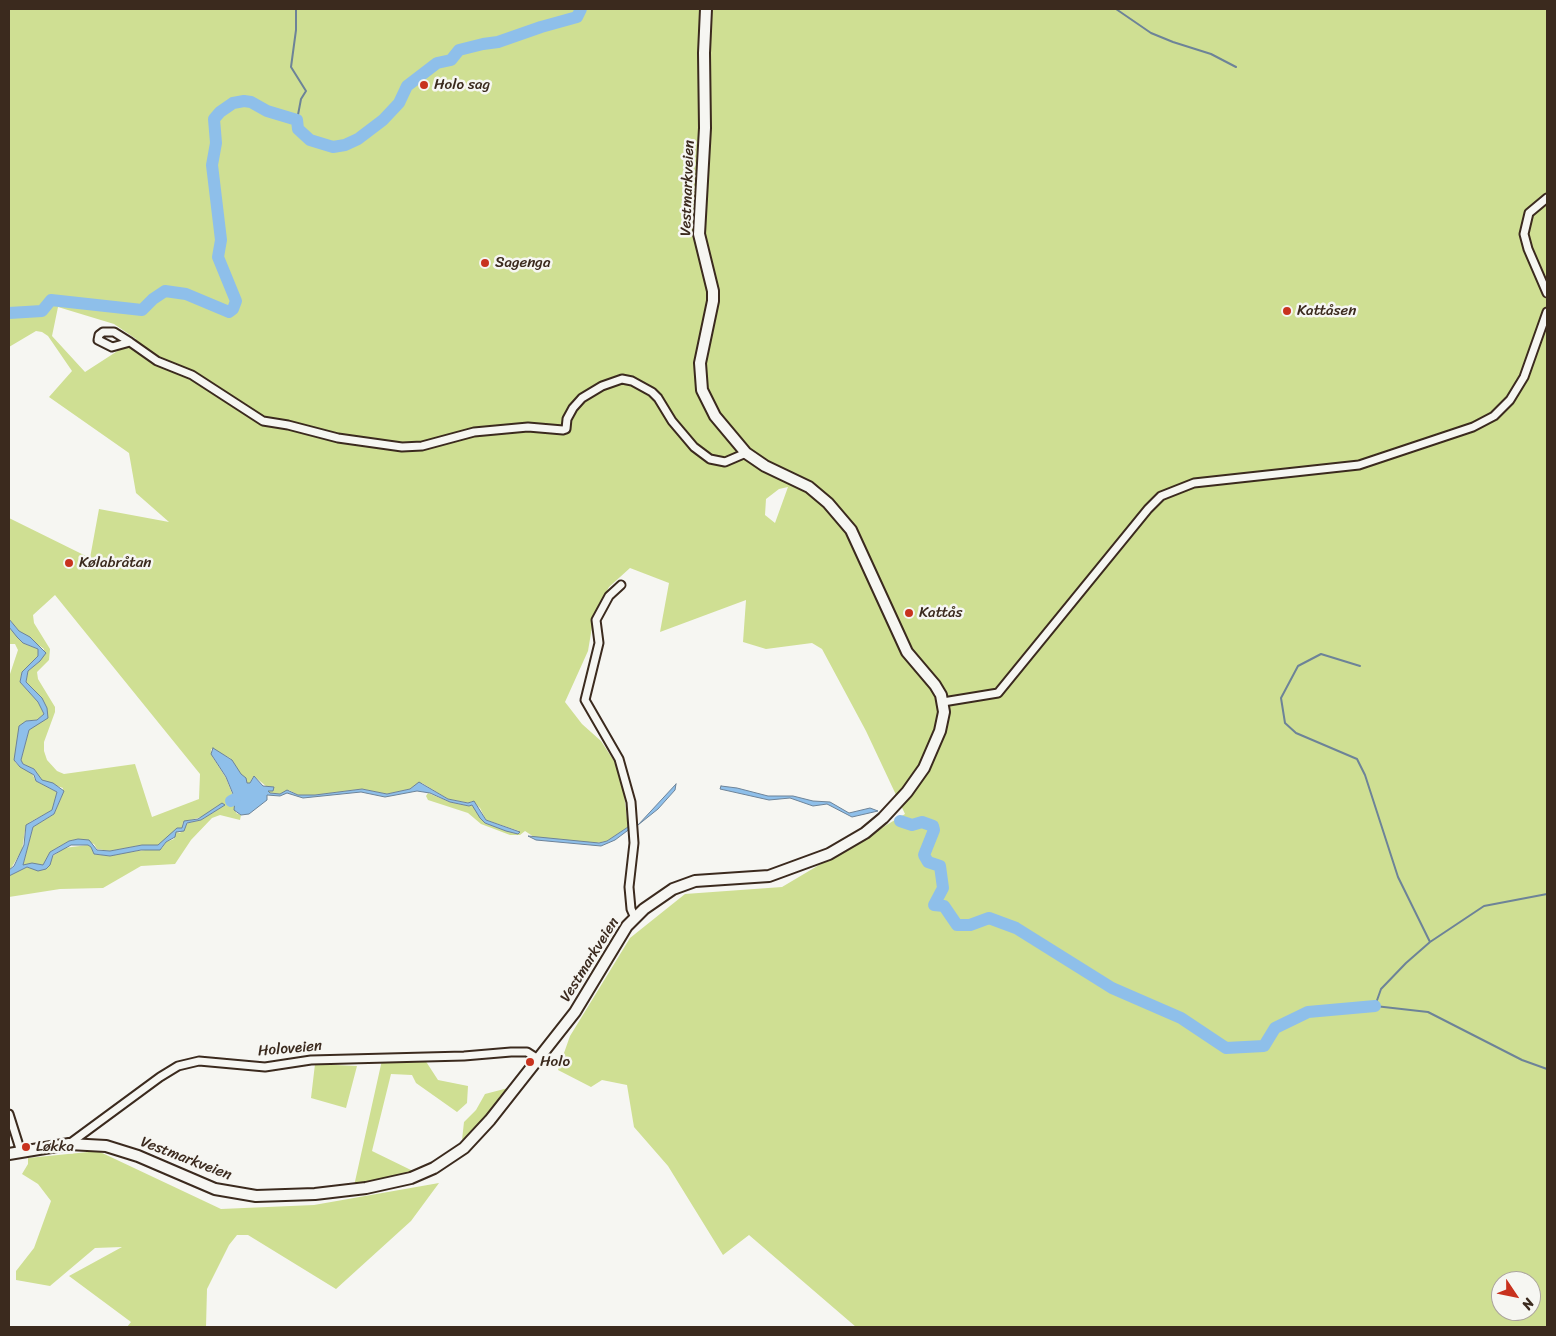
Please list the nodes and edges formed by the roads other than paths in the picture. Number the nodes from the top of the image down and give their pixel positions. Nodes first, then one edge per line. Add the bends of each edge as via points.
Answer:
1 (706, 9) edge
2 (1547, 198) edge
3 (1547, 293) edge
4 (1547, 312) edge
5 (130, 342) dead end
6 (746, 453) junction
7 (621, 585) dead end
8 (943, 702) junction
9 (635, 918) junction
10 (538, 1059) junction
11 (9, 1114) edge
12 (69, 1144) junction
13 (21, 1152) junction
14 (9, 1154) edge

1 - 6 street, Vestmarkveien via 706,128 699,234 714,301 700,363 701,382 715,416
2 - 3 street via 1529,214 1524,234
4 - 8 street via 1524,377 1510,400 1494,416 1473,427 1359,465 1194,483 1161,496 998,693
5 - 6 street via 157,361 192,376 263,421 288,424 338,438 402,447 422,446 474,432 528,427 566,428 570,413 582,398 602,386 622,380 632,381 652,392 694,447 710,459 725,462
6 - 8 street, Vestmarkveien via 809,487 842,518 862,552 907,652 935,685
7 - 9 street via 610,596 596,620 598,643 585,700 619,759 631,802 634,843 629,887
8 - 9 street, Vestmarkveien via 940,732 924,768 900,800 864,833 816,860 778,874 684,885 650,904
9 - 10 street, Vestmarkveien via 614,946 576,1012
10 - 12 street, Holoveien via 527,1052 511,1052 311,1060 265,1067 199,1061 178,1066 160,1076
10 - 12 street, Vestmarkveien via 464,1148 434,1168 392,1184 300,1196 244,1195 204,1185 122,1150 89,1143
11 - 13 street
12 - 13 street, Vestmarkveien
13 - 14 street, Vestmarkveien

